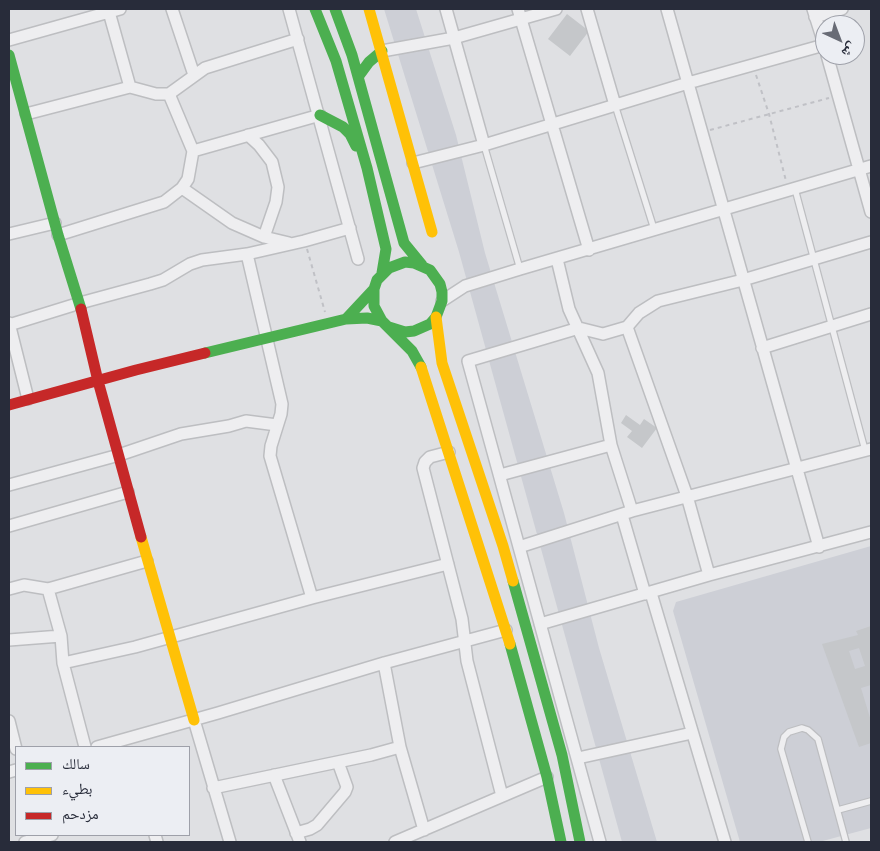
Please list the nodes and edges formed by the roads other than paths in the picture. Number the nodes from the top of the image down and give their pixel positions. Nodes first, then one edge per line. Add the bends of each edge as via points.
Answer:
1 (172, 9) edge
2 (289, 9) edge
3 (315, 9) edge
4 (335, 9) edge
5 (369, 9) edge
6 (446, 9) edge
7 (556, 9) edge
8 (587, 9) edge
9 (667, 9) edge
10 (842, 9) edge
11 (114, 10) edge
12 (814, 13) edge
13 (520, 14) edge
14 (454, 38) junction
15 (298, 39) junction
16 (9, 40) edge
17 (815, 49) edge
18 (382, 51) junction
19 (9, 55) edge
20 (830, 65) edge
21 (194, 74) junction
22 (358, 77) junction
23 (688, 83) junction
24 (130, 87) junction
25 (169, 94) junction
26 (615, 105) junction
27 (26, 114) junction
28 (320, 115) junction
29 (552, 123) junction
30 (248, 135) junction
31 (484, 145) junction
32 (193, 151) junction
33 (413, 163) junction
34 (871, 166) edge
35 (367, 168) junction
36 (859, 170) junction
37 (182, 188) junction
38 (792, 190) junction
39 (724, 210) junction
40 (871, 212) edge
41 (55, 224) junction
42 (350, 228) junction
43 (654, 229) junction
44 (432, 232) dead end
45 (9, 234) edge
46 (58, 235) junction
47 (264, 237) junction
48 (299, 242) junction
49 (871, 242) edge
50 (589, 250) junction
51 (247, 254) junction
52 (358, 259) dead end
53 (558, 259) junction
54 (814, 260) junction
55 (422, 265) junction
56 (520, 269) junction
57 (382, 273) junction
58 (743, 280) junction
59 (440, 284) junction
60 (465, 286) junction
61 (374, 288) junction
62 (442, 301) junction
63 (80, 303) junction
64 (871, 314) edge
65 (436, 317) junction
66 (346, 318) junction
67 (9, 324) edge
68 (386, 324) junction
69 (627, 327) junction
70 (832, 327) junction
71 (579, 328) junction
72 (266, 339) junction
73 (762, 348) junction
74 (98, 381) junction
75 (28, 400) junction
76 (9, 404) edge
77 (277, 425) junction
78 (611, 445) junction
79 (868, 450) edge
80 (449, 452) junction
81 (119, 455) junction
82 (797, 470) junction
83 (500, 475) junction
84 (9, 485) edge
85 (128, 492) junction
86 (688, 496) junction
87 (627, 513) junction
88 (9, 526) edge
89 (871, 532) edge
90 (819, 547) junction
91 (519, 548) junction
92 (147, 561) junction
93 (448, 564) junction
94 (709, 575) junction
95 (9, 589) edge
96 (48, 589) junction
97 (648, 594) junction
98 (312, 598) junction
99 (540, 624) junction
100 (506, 630) junction
101 (61, 636) junction
102 (170, 636) junction
103 (9, 640) edge
104 (464, 642) junction
105 (63, 663) junction
106 (384, 663) junction
107 (194, 720) junction
108 (9, 721) edge
109 (692, 733) junction
110 (132, 742) edge
111 (15, 746) edge
112 (85, 746) edge
113 (104, 746) edge
114 (400, 747) junction
115 (578, 758) junction
116 (338, 762) junction
117 (274, 774) junction
118 (547, 777) junction
119 (213, 788) junction
120 (502, 796) junction
121 (871, 801) edge
122 (838, 810) junction
123 (424, 830) junction
124 (48, 836) edge
125 (298, 838) edge
126 (25, 842) edge
127 (230, 842) edge
128 (395, 842) edge
129 (561, 842) edge
130 (580, 842) edge
131 (600, 842) edge
132 (725, 842) edge
133 (808, 842) edge
134 (846, 842) edge

1 - 21 street
2 - 15 street
3 - 35 main road via 336,61
4 - 22 main road
5 - 18 main road
6 - 14 street
7 - 13 street
8 - 26 street
9 - 23 street
10 - 12 street
11 - 16 street
11 - 24 street
13 - 14 street
13 - 29 street
14 - 18 street
14 - 31 street
15 - 21 street
15 - 28 street
17 - 23 street
18 - 22 main road
18 - 33 main road
19 - 27 main road
20 - 36 street
21 - 25 street
22 - 55 main road via 404,243
23 - 26 street
23 - 39 street
24 - 25 street
24 - 27 street
25 - 32 street
26 - 29 street
26 - 43 lane
27 - 41 main road
28 - 30 street
28 - 35 main road via 347,130
28 - 42 street
29 - 31 street
29 - 50 street
30 - 32 street
30 - 47 street via 272,162 278,187
31 - 33 street
31 - 56 lane
32 - 37 street via 188,179
33 - 44 main road
34 - 36 street
35 - 57 main road via 386,249
36 - 38 street
36 - 40 street
37 - 46 street via 164,202
37 - 47 street via 232,223
38 - 39 street
38 - 54 lane
39 - 43 street
39 - 58 street
41 - 45 street
41 - 46 main road
42 - 48 street
42 - 52 street
43 - 50 street
46 - 63 main road
47 - 48 street
48 - 51 street
49 - 54 street
50 - 53 street
51 - 63 street via 202,260 150,284
51 - 72 street
53 - 56 street
53 - 71 street via 569,309
54 - 58 street
54 - 70 lane
55 - 57 main road via 405,262
55 - 59 main road
56 - 60 street
57 - 61 main road
58 - 69 street via 658,301 639,313
58 - 73 street
59 - 60 street
59 - 62 main road
60 - 62 street
61 - 66 main road
61 - 68 main road via 374,306
62 - 65 main road
63 - 67 street
63 - 74 main road
64 - 70 street
65 - 68 main road via 430,324 414,331 406,332
65 - 130 main road via 442,363 503,546 562,755
66 - 68 main road via 367,318
66 - 72 main road
67 - 75 street
68 - 80 main road via 420,365
69 - 71 street via 603,334
69 - 86 street
70 - 73 street
70 - 79 lane
71 - 78 street via 598,373
71 - 83 street via 468,361
72 - 74 main road
72 - 77 street via 282,404
73 - 82 street
74 - 75 main road
74 - 81 main road
75 - 76 main road
77 - 81 street via 246,421 181,434
77 - 98 street via 270,456
78 - 83 street
78 - 87 street
79 - 82 street
80 - 93 street via 430,457 423,468
80 - 100 main road
81 - 84 street
81 - 85 main road
82 - 86 street
82 - 90 street
83 - 91 street
85 - 88 street
85 - 92 main road
86 - 87 street
86 - 94 street
87 - 91 street
87 - 97 street
89 - 90 street
90 - 94 street
91 - 99 street
92 - 96 street
92 - 102 main road
93 - 98 street
93 - 104 street via 462,619
94 - 97 street
95 - 96 street via 24,585
96 - 101 street
97 - 99 street
97 - 109 street
98 - 102 street
99 - 115 street
100 - 104 street
100 - 118 main road
101 - 103 street
101 - 105 street
102 - 105 street
102 - 107 main road
104 - 106 street
104 - 120 street via 466,661
105 - 112 street
106 - 107 street
106 - 114 street
107 - 110 street
107 - 119 street
108 - 111 street
109 - 115 street
109 - 132 street
110 - 113 street
114 - 116 street
114 - 123 street
115 - 131 street
116 - 117 street
116 - 125 street via 347,787 317,825
117 - 119 street
117 - 125 street
118 - 120 street
118 - 129 main road
119 - 127 street
120 - 123 street
121 - 122 lane
122 - 133 lane via 818,739 802,728 789,732 784,736 781,749
122 - 134 lane
123 - 128 street
124 - 126 street

